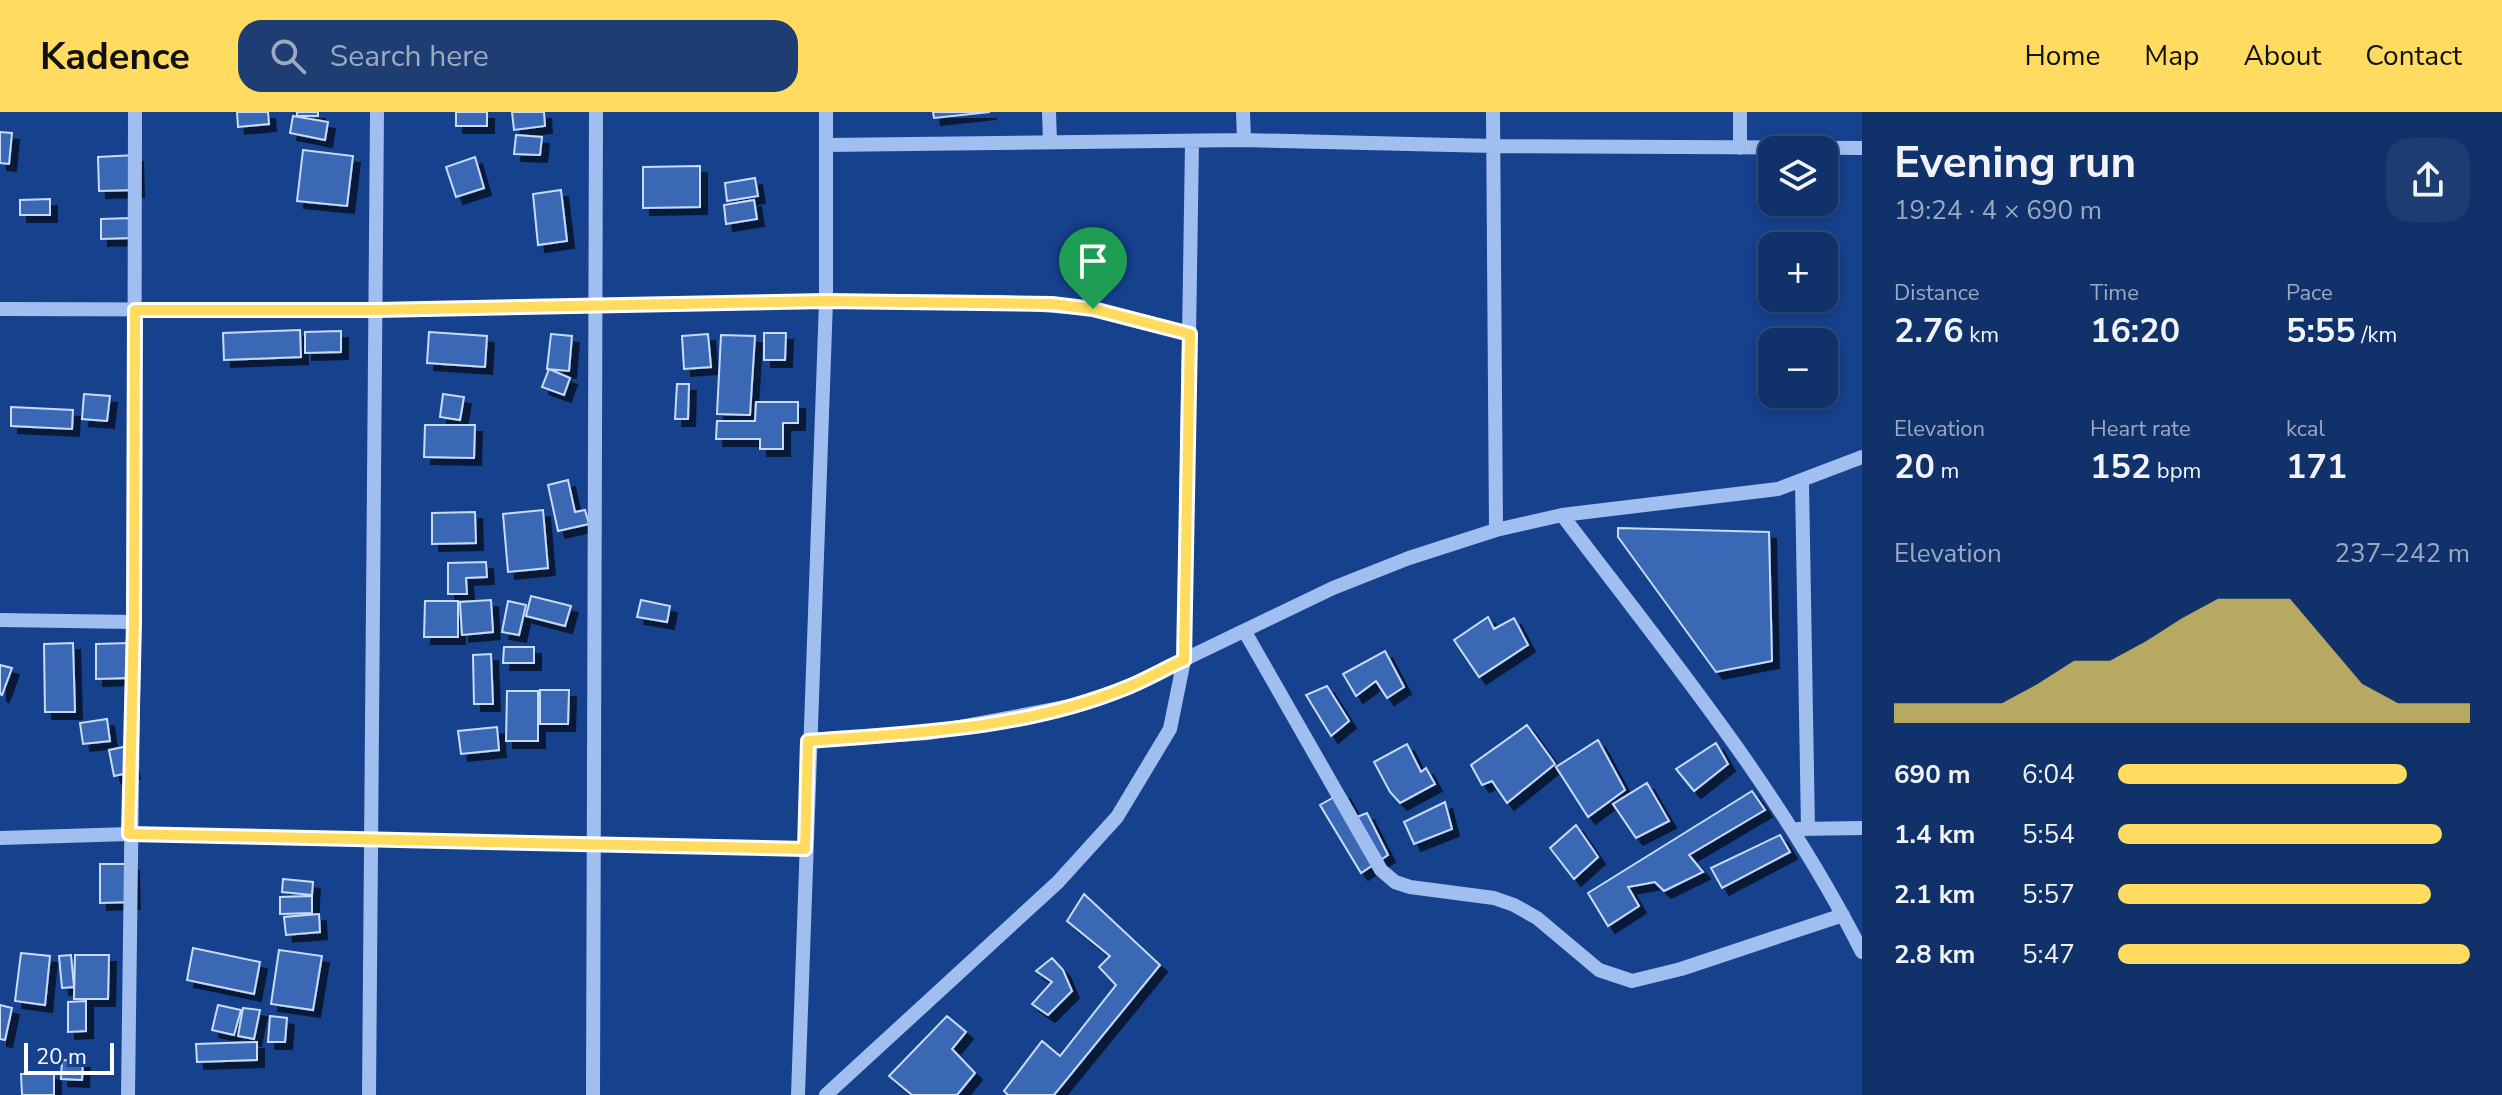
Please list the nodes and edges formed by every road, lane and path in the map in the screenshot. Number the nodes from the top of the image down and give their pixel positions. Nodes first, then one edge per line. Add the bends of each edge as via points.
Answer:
1 (135, 112) edge
2 (377, 112) edge
3 (596, 112) edge
4 (826, 112) edge
5 (1049, 112) edge
6 (1243, 112) edge
7 (1493, 112) edge
8 (1740, 112) edge
9 (1244, 140) junction
10 (1050, 142) junction
11 (1192, 143) junction
12 (826, 145) junction
13 (1493, 146) junction
14 (1740, 148) junction
15 (1862, 148) edge
16 (826, 301) junction
17 (596, 307) junction
18 (0, 309) edge
19 (135, 310) junction
20 (376, 310) junction
21 (1190, 334) junction
22 (1862, 457) edge
23 (1802, 483) junction
24 (1562, 515) junction
25 (1496, 530) junction
26 (0, 620) edge
27 (134, 622) junction
28 (1245, 632) junction
29 (1184, 660) junction
30 (808, 741) junction
31 (1862, 828) edge
32 (1801, 829) junction
33 (129, 834) junction
34 (0, 838) edge
35 (372, 840) junction
36 (595, 845) junction
37 (805, 849) junction
38 (1843, 915) junction
39 (1862, 952) edge
40 (128, 1095) edge
41 (369, 1095) edge
42 (593, 1095) edge
43 (798, 1095) edge
44 (826, 1095) edge

1 - 19 street
2 - 20 street
3 - 17 street
4 - 12 street
5 - 10 street
6 - 9 street
7 - 13 street
8 - 14 street
9 - 11 street
9 - 13 street
10 - 11 street
10 - 12 street
11 - 21 street
12 - 16 street
13 - 14 street
13 - 25 street
14 - 15 street
16 - 17 street
16 - 21 street via 1052,304
16 - 30 street
17 - 20 street
17 - 36 street
18 - 19 street
19 - 20 street
19 - 27 street
20 - 35 street
21 - 29 street
22 - 23 street
23 - 24 street
23 - 32 street
24 - 25 street
24 - 32 street
25 - 28 street via 1333,588
26 - 27 street
27 - 33 street
28 - 29 street
28 - 38 street via 1381,870 1395,882 1514,905 1599,970 1632,981
29 - 30 street via 1123,689 1019,718 928,733
29 - 44 street via 1170,729 1117,817 1058,882
30 - 37 street
31 - 32 street
32 - 38 street
33 - 34 street
33 - 35 street
33 - 40 street
35 - 36 street
35 - 41 street
36 - 37 street
36 - 42 street
37 - 43 street
38 - 39 street

